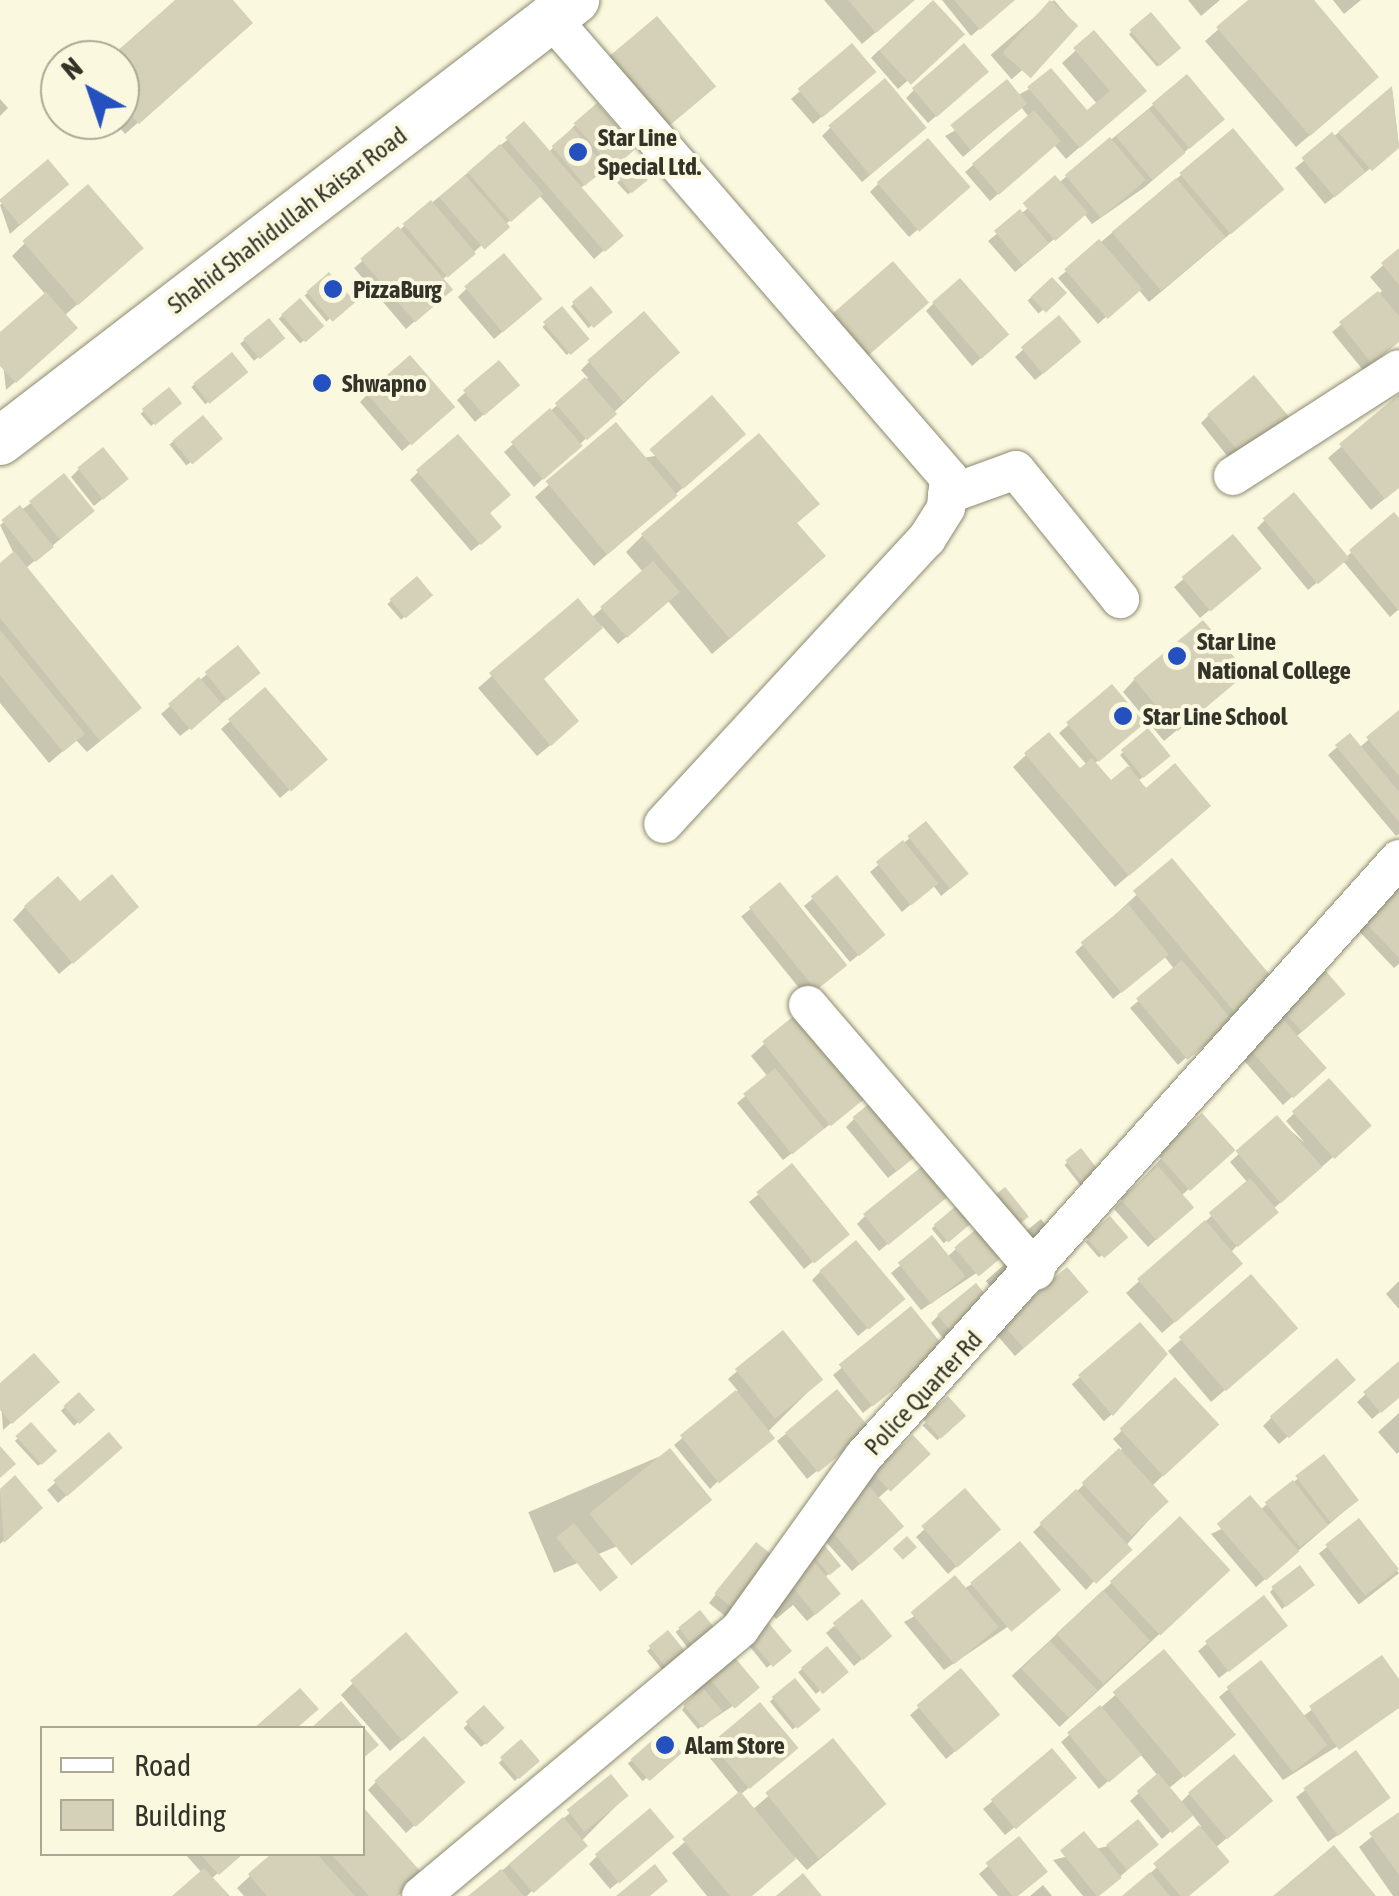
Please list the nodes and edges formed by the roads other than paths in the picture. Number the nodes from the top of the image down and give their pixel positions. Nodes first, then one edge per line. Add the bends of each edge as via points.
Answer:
1 (551, 6) edge
2 (1399, 369) edge
3 (0, 404) edge
4 (0, 441) edge
5 (1234, 476) dead end
6 (947, 495) junction
7 (1120, 599) dead end
8 (663, 824) dead end
9 (1399, 859) edge
10 (808, 1005) dead end
11 (1036, 1271) junction
12 (421, 1896) edge

1 - 3 main road, Shahid Shahidullah Kaisar Road
1 - 4 main road, Shahid Shahidullah Kaisar Road
1 - 6 street via 948,478
2 - 5 street
6 - 7 street via 1016,470
6 - 8 street via 927,538
9 - 11 street, Police Quarter Rd via 1243,1024
10 - 11 street
11 - 12 street, Police Quarter Rd via 863,1457 740,1629

